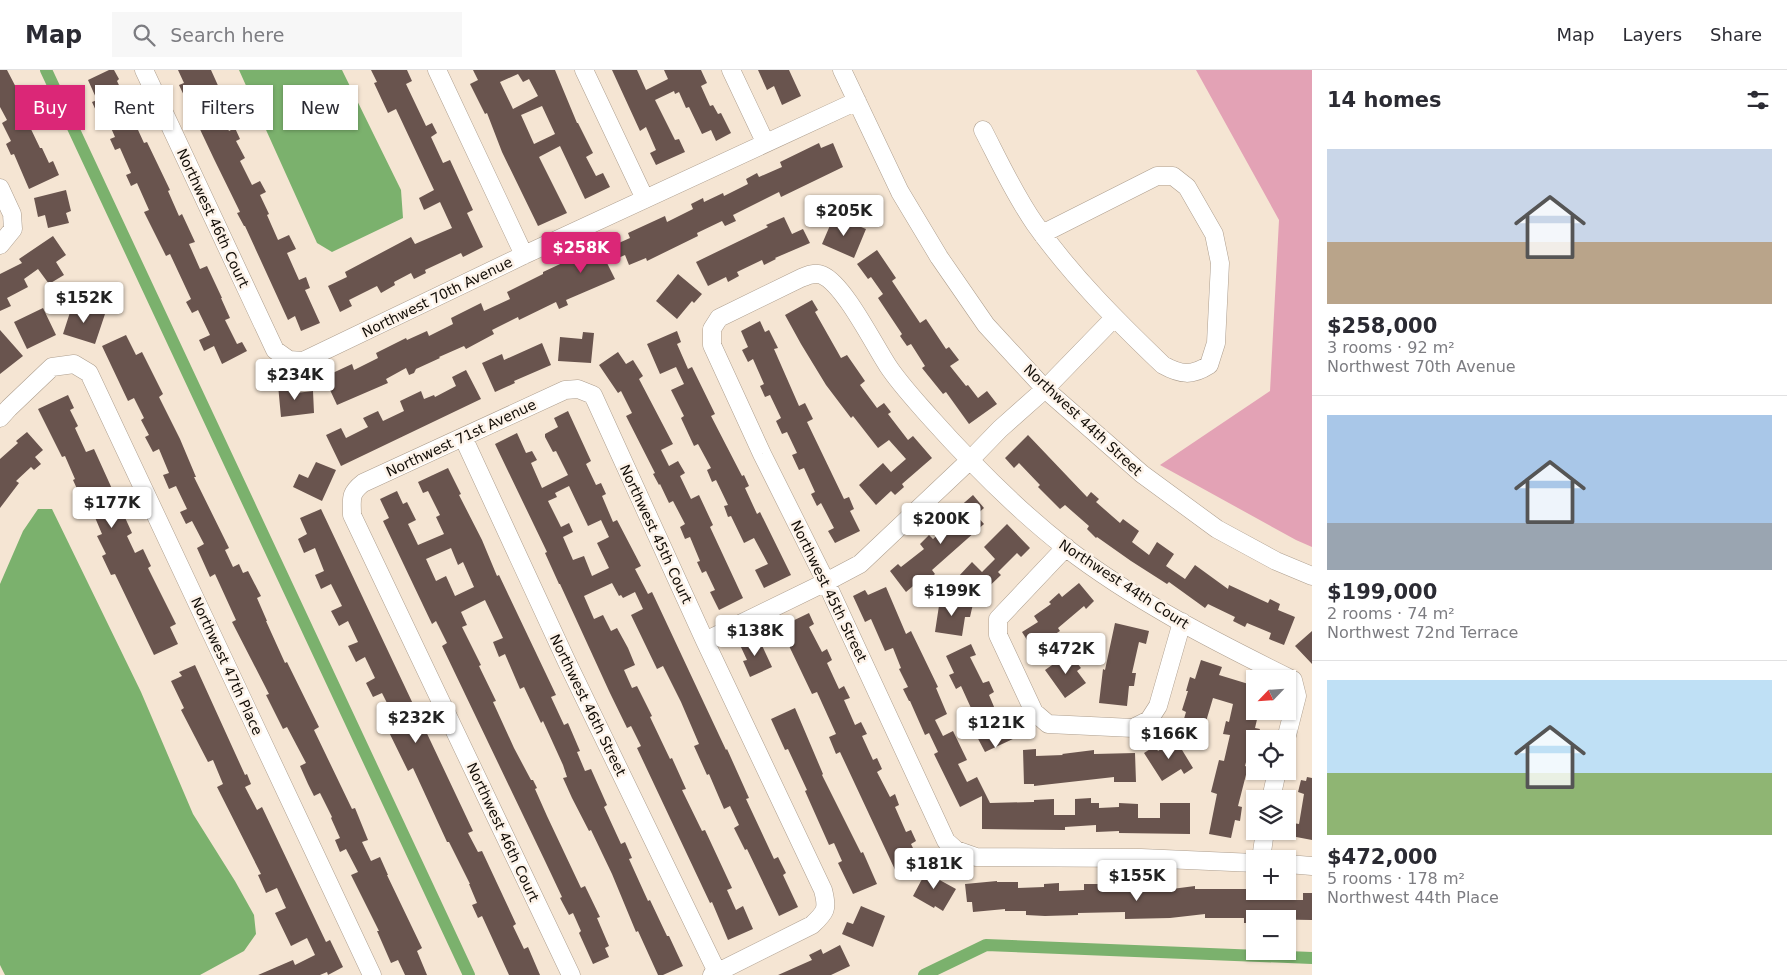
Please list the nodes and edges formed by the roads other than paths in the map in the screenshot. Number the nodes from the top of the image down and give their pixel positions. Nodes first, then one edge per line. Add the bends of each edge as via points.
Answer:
1 (144, 70) edge
2 (437, 70) edge
3 (584, 70) edge
4 (731, 70) edge
5 (842, 70) edge
6 (857, 101) junction
7 (983, 130) dead end
8 (765, 142) junction
9 (0, 188) edge
10 (645, 199) junction
11 (1042, 234) junction
12 (0, 244) edge
13 (524, 255) junction
14 (823, 275) joint
15 (1114, 318) junction
16 (289, 360) joint
17 (578, 389) joint
18 (1045, 389) junction
19 (0, 418) edge
20 (463, 437) junction
21 (969, 461) junction
22 (352, 498) joint
23 (1066, 548) junction
24 (1312, 576) edge
25 (826, 582) junction
26 (1182, 622) junction
27 (705, 641) junction
28 (1288, 730) edge
29 (1246, 863) edge
30 (1296, 865) edge
31 (1312, 866) edge
32 (714, 974) edge
33 (372, 975) edge
34 (572, 975) edge

1 - 16 street, Northwest 46th Court via 275,350
2 - 13 street
3 - 10 street
4 - 8 street
5 - 6 street, Northwest 44th Street
6 - 8 street, Northwest 70th Avenue
6 - 18 street, Northwest 44th Street via 900,192 939,257 986,325
7 - 11 street via 1018,198
8 - 10 street, Northwest 70th Avenue
9 - 12 street via 12,214 13,229
10 - 13 street, Northwest 70th Avenue
11 - 15 street
11 - 15 street via 1157,176 1173,176 1187,187 1214,234 1220,263 1216,343 1209,365 1198,372 1183,373 1163,366
13 - 16 street, Northwest 70th Avenue via 302,361
14 - 21 street, Northwest 44th Court via 839,288 888,367
14 - 25 street, Northwest 45th Street via 813,273 719,318 712,329 712,344
15 - 18 street
17 - 20 street, Northwest 71st Avenue via 565,390
17 - 27 street, Northwest 45th Court via 593,395
18 - 21 street
18 - 24 street, Northwest 44th Street via 1142,474 1217,529 1276,561
19 - 33 street, Northwest 47th Place via 52,366 74,364 89,373
20 - 22 street, Northwest 71st Avenue via 364,483 354,490
20 - 32 street, Northwest 46th Street
21 - 23 street, Northwest 44th Court
21 - 25 street via 860,564
22 - 34 street, Northwest 46th Court via 352,515
23 - 26 street, Northwest 44th Court
23 - 26 street via 998,619 998,635 1034,712 1048,724 1133,728 1149,720 1158,706
25 - 27 street
25 - 29 street, Northwest 45th Street via 946,841 956,850 976,857
26 - 28 street, Northwest 44th Court via 1293,680 1297,696
27 - 32 street, Northwest 45th Court via 827,905 822,916 812,925
30 - 31 street

